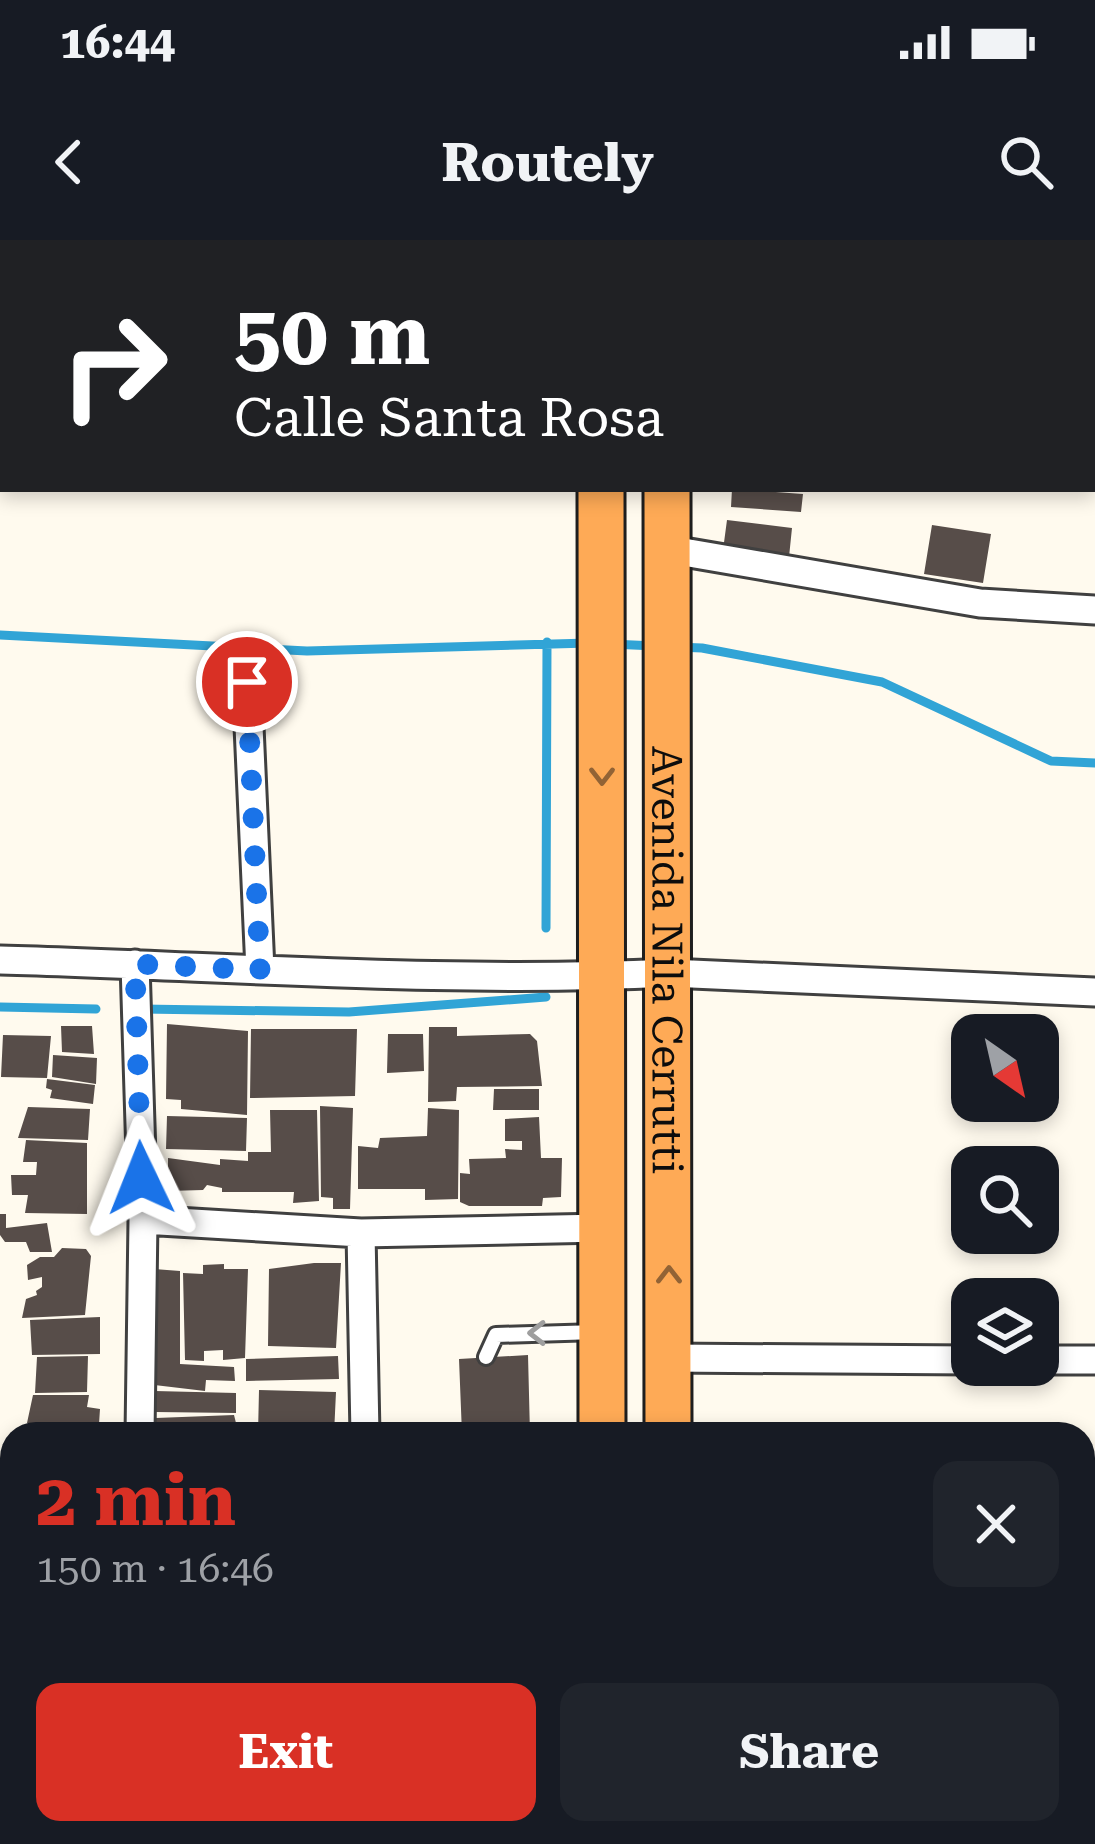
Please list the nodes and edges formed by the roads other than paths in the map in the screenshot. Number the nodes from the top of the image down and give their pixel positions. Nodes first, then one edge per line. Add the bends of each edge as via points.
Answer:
1 (601, 492) edge
2 (667, 492) edge
3 (666, 549) junction
4 (1064, 610) junction
5 (1095, 610) edge
6 (1095, 621) edge
7 (247, 682) dead end
8 (0, 960) edge
9 (135, 964) junction
10 (260, 970) junction
11 (670, 973) junction
12 (604, 976) junction
13 (1095, 992) edge
14 (143, 1220) junction
15 (603, 1228) junction
16 (361, 1233) junction
17 (602, 1332) junction
18 (485, 1358) dead end
19 (668, 1358) junction
20 (951, 1360) edge
21 (1059, 1360) edge
22 (1095, 1360) edge
23 (140, 1422) edge
24 (364, 1422) edge
25 (602, 1422) edge
26 (668, 1422) edge

1 -> 12 highway, Avenida Nila Cerrutti
2 - 3 highway, Avenida Nila Cerrutti
3 - 4 street
3 - 11 highway, Avenida Nila Cerrutti
4 - 5 street
4 - 6 street
7 - 10 street
8 - 9 street
9 - 10 street
9 - 14 street
10 - 12 street
11 - 12 street
11 - 13 street
19 -> 11 highway, Avenida Nila Cerrutti
12 - 15 highway, Avenida Nila Cerrutti
14 - 16 street
14 - 23 street
15 - 16 street
15 - 17 highway, Avenida Nila Cerrutti
16 - 24 street
17 -> 18 lane via 496,1335
17 - 25 highway, Avenida Nila Cerrutti
19 - 20 street
19 - 26 highway, Avenida Nila Cerrutti
21 - 22 street

